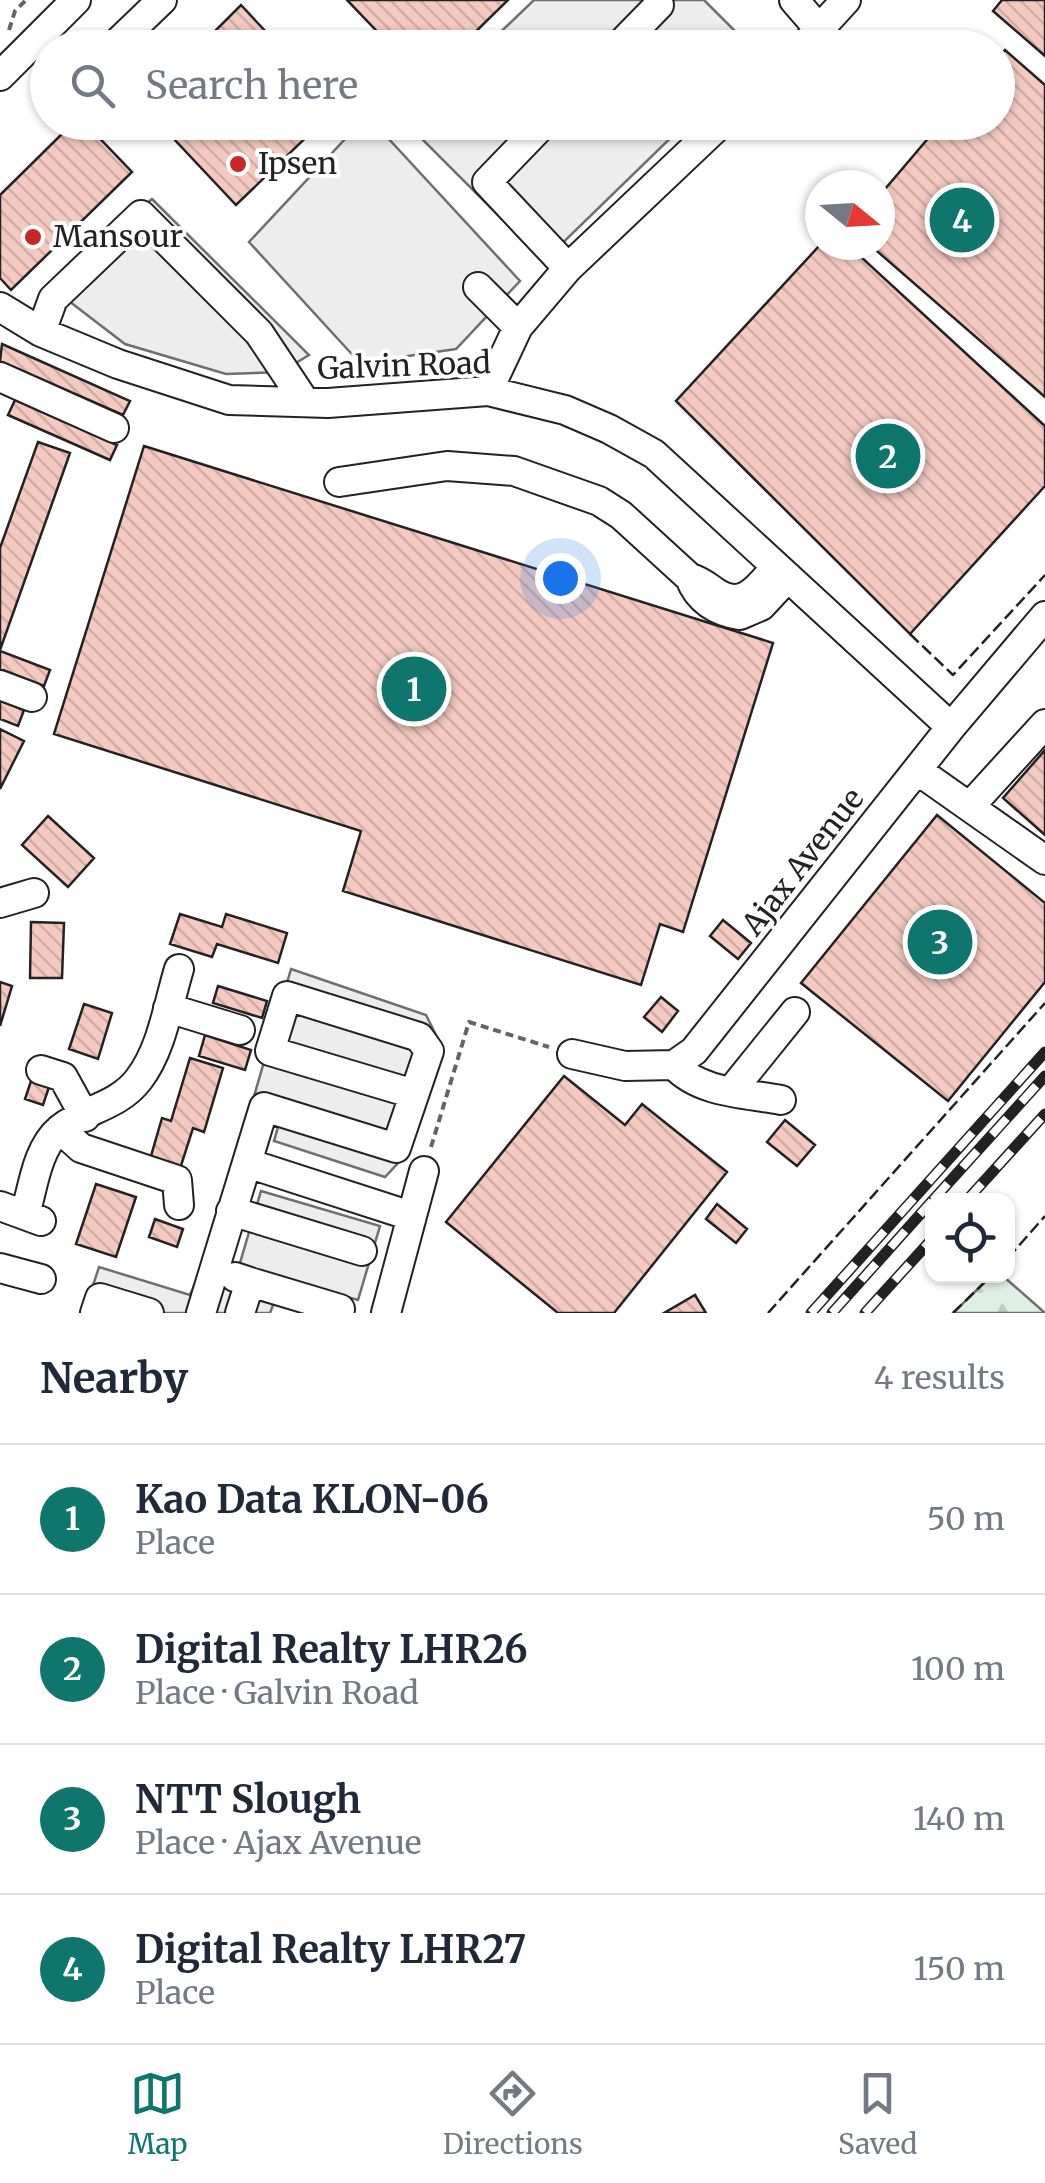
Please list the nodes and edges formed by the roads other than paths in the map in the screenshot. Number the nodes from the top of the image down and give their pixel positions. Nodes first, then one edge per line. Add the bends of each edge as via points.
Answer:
1 (76, 0) edge
2 (162, 0) edge
3 (794, 0) edge
4 (846, 0) edge
5 (659, 4) dead end
6 (53, 30) edge
7 (131, 30) edge
8 (635, 30) edge
9 (807, 30) edge
10 (819, 30) edge
11 (30, 53) edge
12 (0, 76) edge
13 (528, 140) edge
14 (703, 140) edge
15 (568, 268) junction
16 (478, 288) dead end
17 (0, 306) edge
18 (518, 327) junction
19 (40, 332) junction
20 (2, 384) edge
21 (488, 391) junction
22 (305, 402) junction
23 (114, 428) dead end
24 (339, 482) dead end
25 (782, 572) junction
26 (1045, 616) edge
27 (0, 685) edge
28 (32, 697) dead end
29 (1045, 724) edge
30 (951, 728) junction
31 (918, 770) junction
32 (971, 806) junction
33 (1045, 860) edge
34 (34, 894) dead end
35 (0, 903) edge
36 (179, 969) dead end
37 (168, 1008) junction
38 (795, 1012) dead end
39 (240, 1030) dead end
40 (572, 1054) road end
41 (674, 1065) junction
42 (42, 1070) dead end
43 (732, 1090) junction
44 (414, 1094) junction
45 (781, 1100) dead end
46 (72, 1123) junction
47 (248, 1164) junction
48 (424, 1171) road end
49 (179, 1205) dead end
50 (231, 1211) junction
51 (401, 1213) junction
52 (22, 1214) edge
53 (362, 1251) dead end
54 (0, 1268) edge
55 (214, 1270) junction
56 (41, 1280) dead end
57 (250, 1282) junction
58 (340, 1309) dead end
59 (95, 1313) edge
60 (149, 1313) edge
61 (201, 1313) edge
62 (240, 1313) edge
63 (386, 1313) edge

1 - 6 street
2 - 7 street
3 - 9 street
4 - 10 street
5 - 8 street
11 - 12 street
13 - 15 street via 488,182
14 - 15 street
15 - 18 street
16 - 18 street
17 - 19 street, Galvin Road
18 - 21 street
19 - 22 street, Galvin Road via 228,400
19 - 22 street via 54,299 141,216 259,333
20 - 23 street
21 - 22 street, Galvin Road
21 - 25 street, Galvin Road via 564,410 654,454
24 - 25 street via 447,466 514,470 599,500 690,578 736,600
25 - 30 street, Galvin Road
26 - 30 street, Ajax Avenue
27 - 28 street
29 - 32 street
30 - 31 street, Ajax Avenue
31 - 32 street
31 - 41 street, Ajax Avenue via 694,1051
32 - 33 street
34 - 35 street
36 - 37 street
37 - 39 street
37 - 46 street via 139,1080 116,1102
38 - 43 street
40 - 41 street via 625,1066
41 - 43 street via 687,1079
42 - 46 street via 62,1077
43 - 45 street
44 - 44 street via 270,1051 287,996 419,1037 428,1051
44 - 47 street via 396,1148 264,1107
46 - 49 street via 81,1148 177,1180
46 - 52 street via 42,1153
47 - 50 street
47 - 51 street
48 - 51 street
50 - 53 street
50 - 55 street
51 - 63 street
54 - 56 street
55 - 57 street
55 - 61 street
57 - 58 street
57 - 62 street
59 - 60 street via 100,1298

